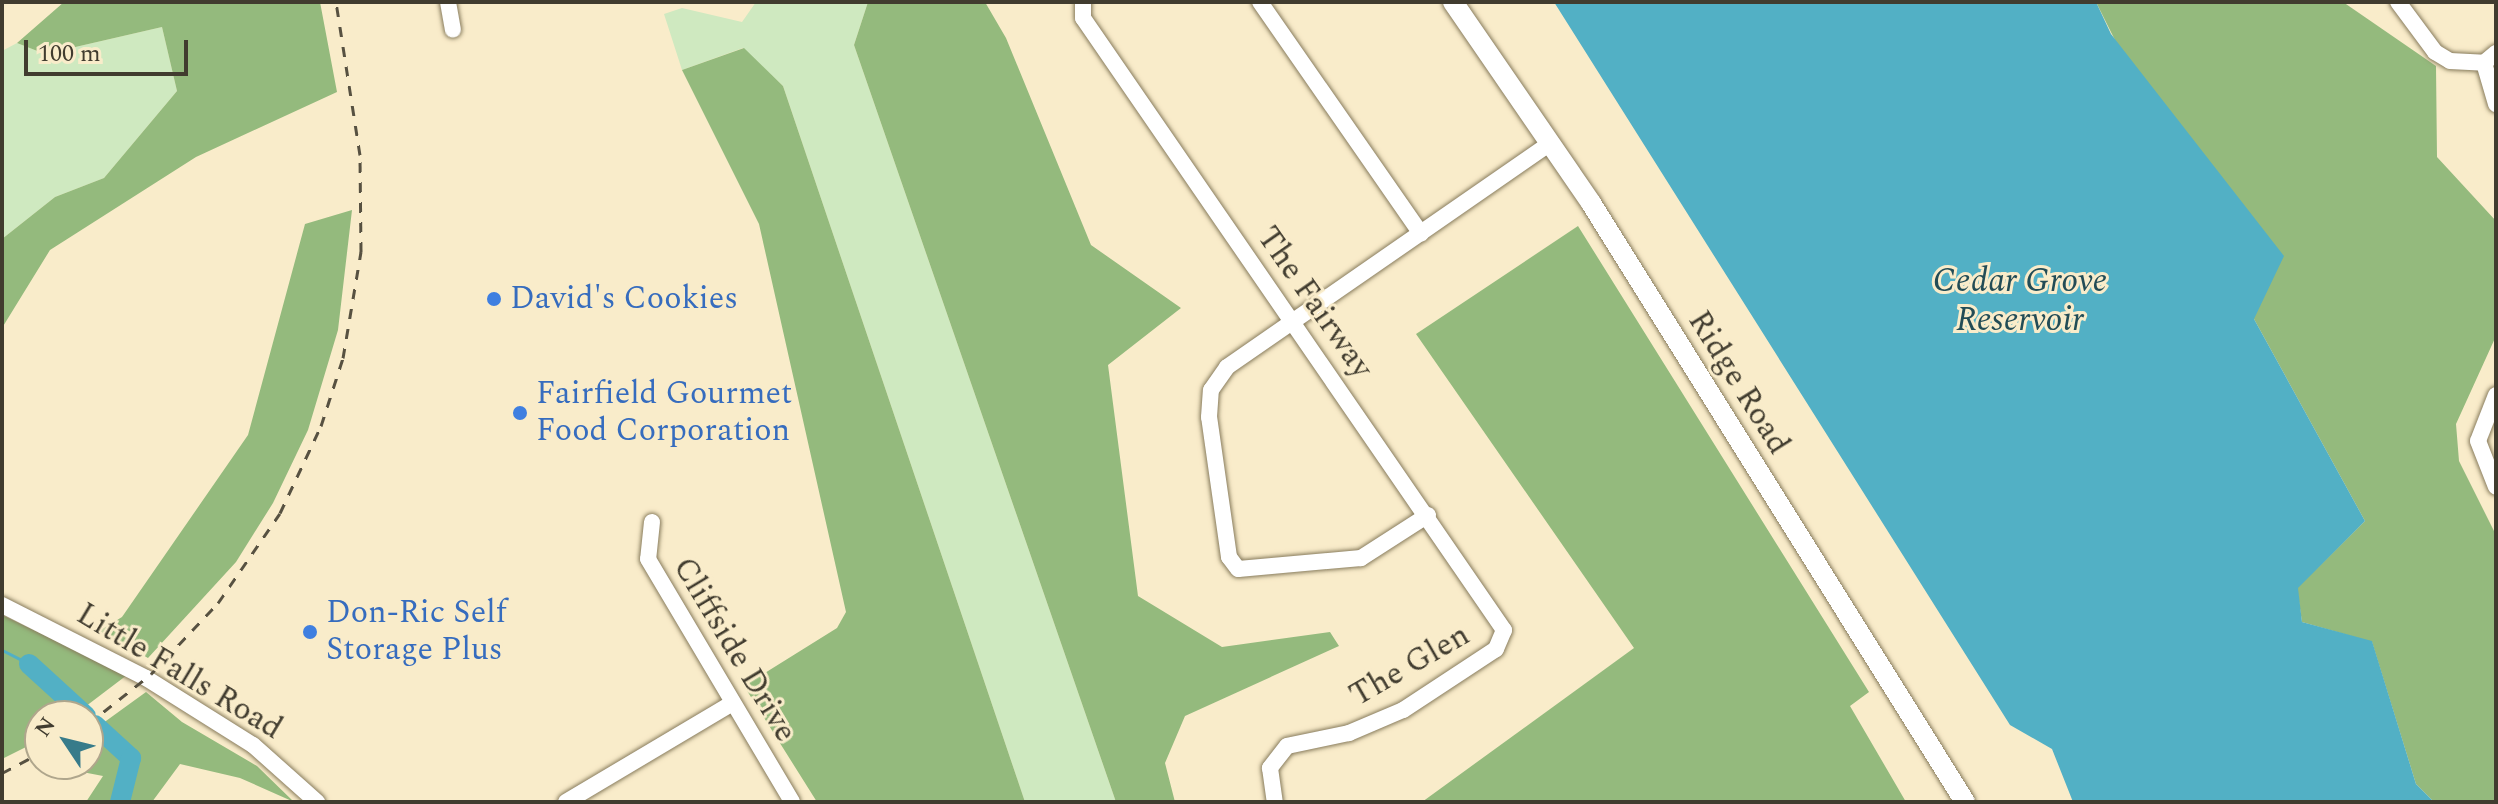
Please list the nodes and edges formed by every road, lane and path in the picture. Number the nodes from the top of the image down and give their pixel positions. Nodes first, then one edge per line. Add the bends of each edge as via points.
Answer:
1 (448, 2) edge
2 (1260, 2) edge
3 (1453, 2) edge
4 (2398, 2) edge
5 (1083, 10) edge
6 (453, 30) dead end
7 (2490, 58) edge
8 (2496, 104) edge
9 (1550, 143) junction
10 (1421, 234) junction
11 (1293, 322) junction
12 (2496, 395) edge
13 (2496, 487) edge
14 (1428, 515) junction
15 (652, 522) dead end
16 (2, 605) edge
17 (1500, 619) joint
18 (733, 703) junction
19 (317, 802) edge
20 (566, 802) edge
21 (792, 802) edge
22 (1275, 802) edge
23 (1965, 802) edge

1 - 6 street
2 - 10 street
3 - 9 main road, Ridge Road
4 - 7 street via 2435,52 2450,61
5 - 11 street, The Fairway
7 - 8 street
9 - 10 street
9 - 23 main road, Ridge Road
10 - 11 street
11 - 14 street, The Fairway
11 - 14 street via 1227,367 1211,390 1209,417 1234,566 1247,572 1352,560 1373,553
12 - 13 street via 2481,424 2479,450
14 - 17 street, The Fairway
15 - 18 street, Cliffside Drive via 648,559
16 - 19 street, Little Falls Road via 146,678 253,745
17 - 22 street, The Glen via 1504,630 1499,646 1403,710 1363,728 1281,750 1269,775
18 - 20 street
18 - 21 street, Cliffside Drive

